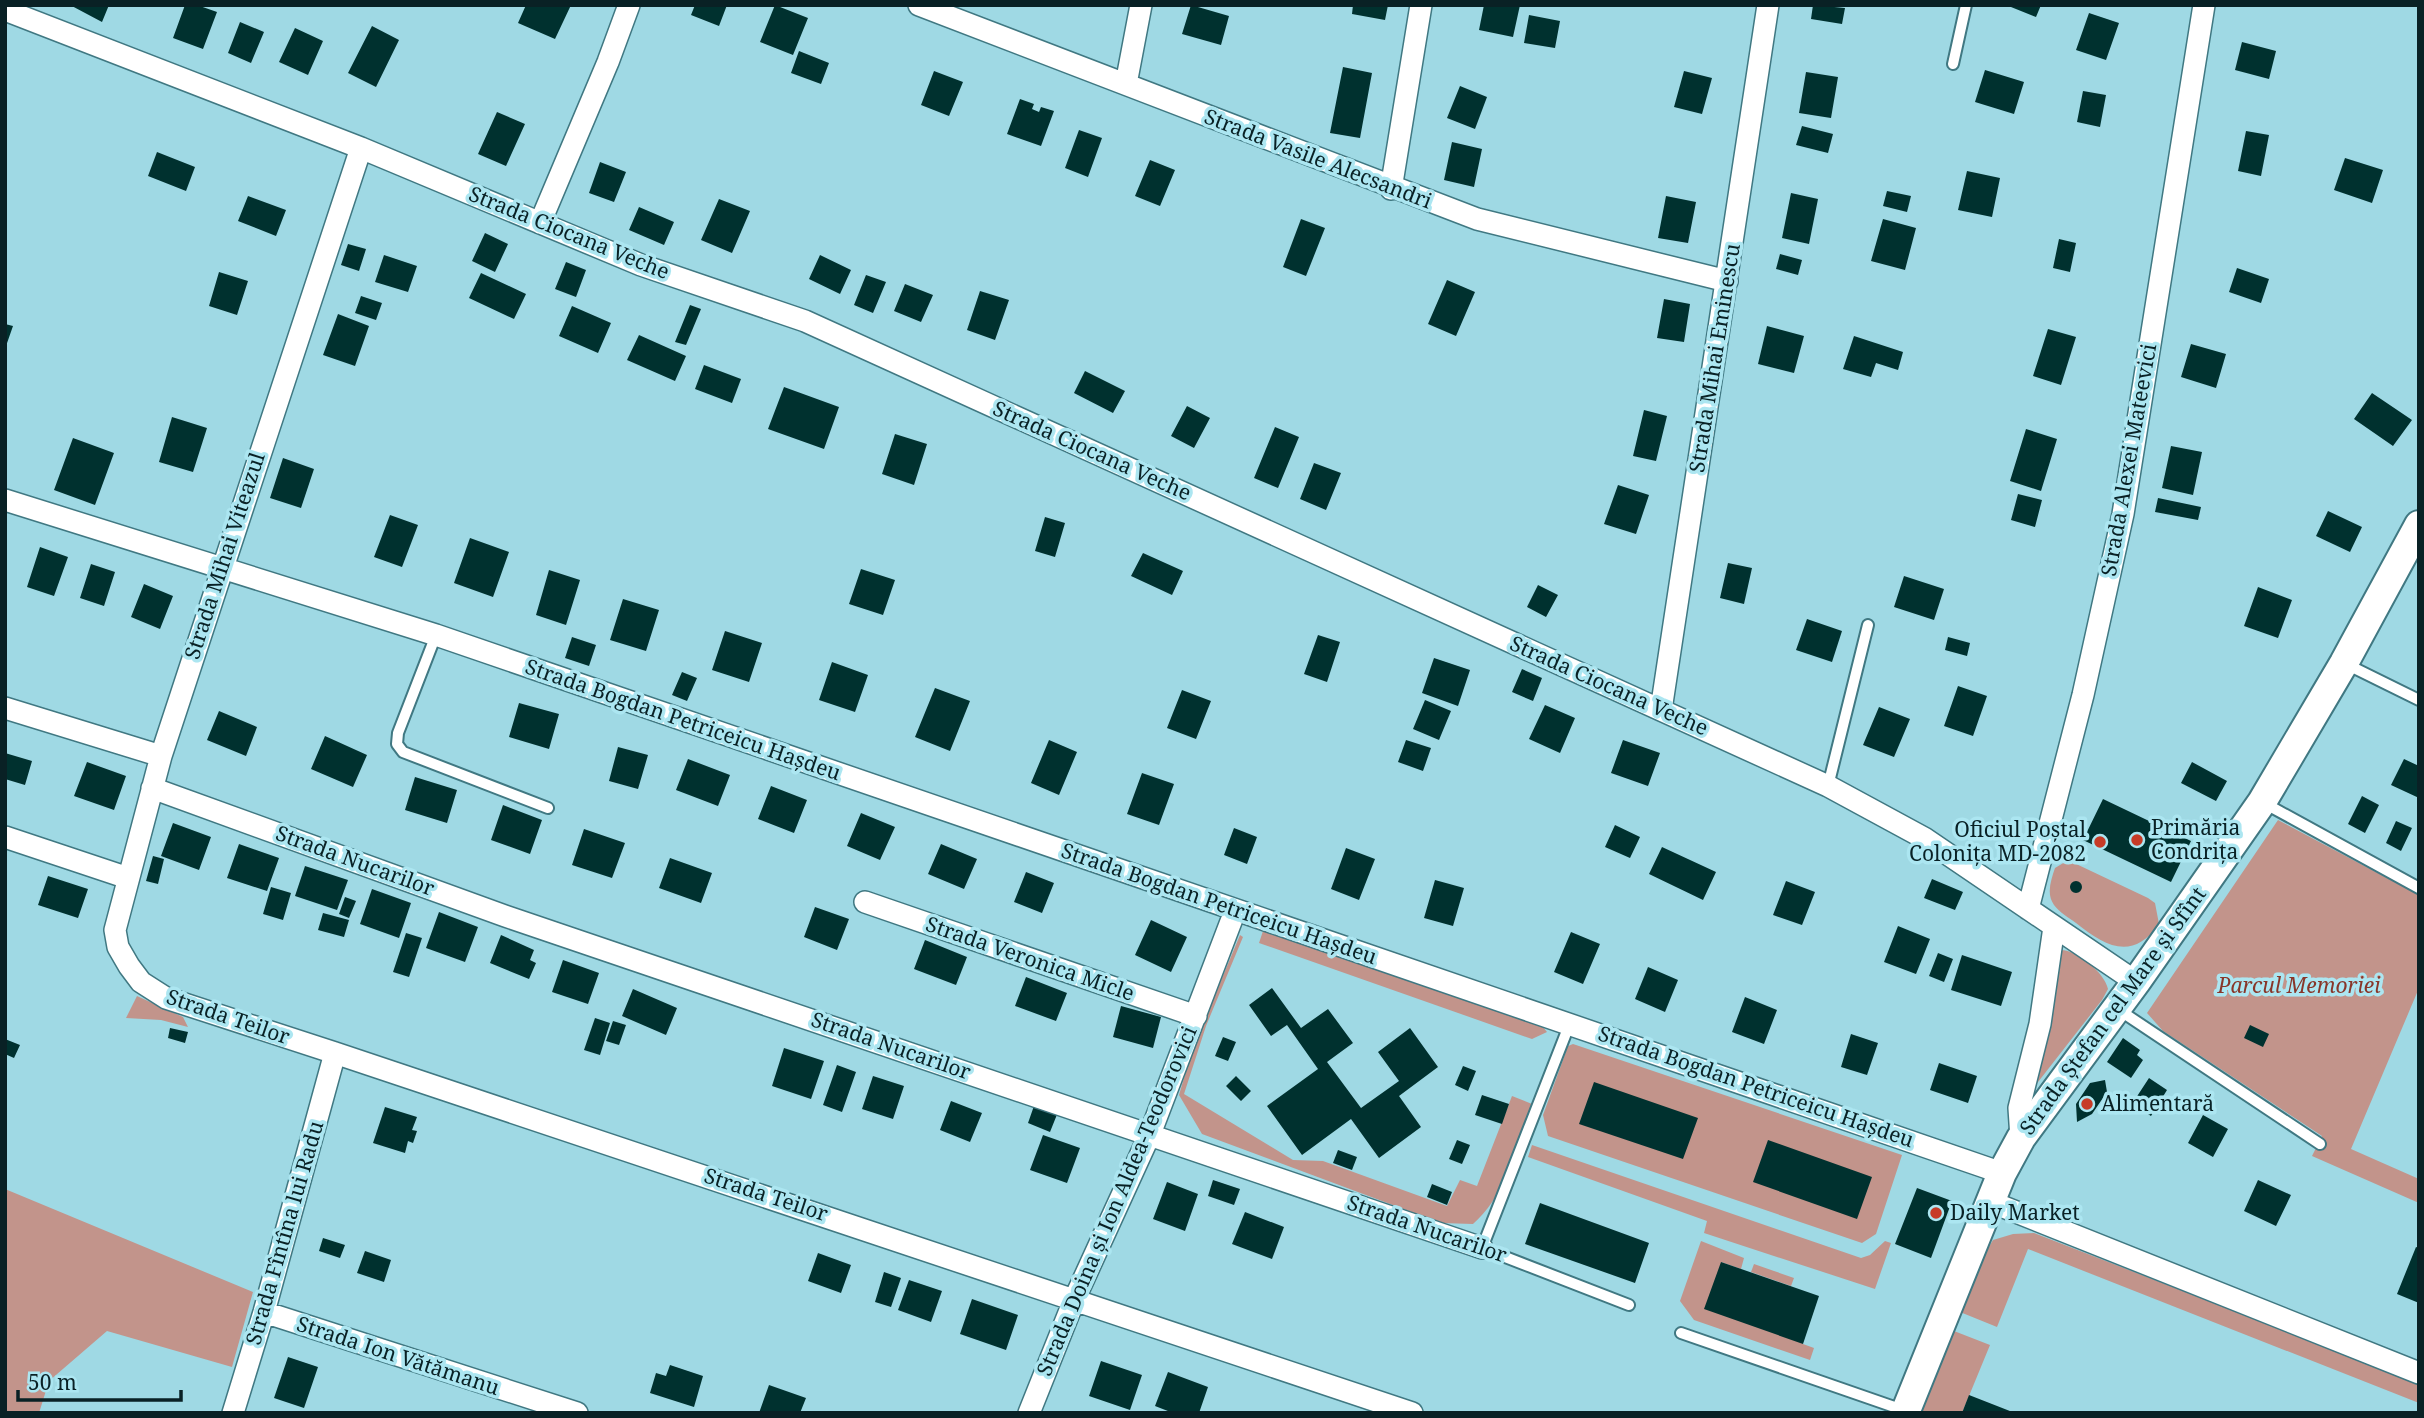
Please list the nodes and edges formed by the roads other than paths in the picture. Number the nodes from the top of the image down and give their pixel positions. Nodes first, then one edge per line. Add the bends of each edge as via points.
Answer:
1 (629, 5) edge
2 (919, 5) edge
3 (1141, 5) edge
4 (1421, 5) edge
5 (1768, 5) edge
6 (1966, 5) edge
7 (2204, 5) edge
8 (5, 10) edge
9 (1953, 64) dead end
10 (1126, 84) junction
11 (361, 148) junction
12 (1391, 188) junction
13 (540, 223) junction
14 (1727, 281) junction
15 (5, 500) edge
16 (2419, 525) edge
17 (221, 566) junction
18 (1868, 625) dead end
19 (436, 635) junction
20 (2344, 663) junction
21 (2419, 700) edge
22 (5, 708) edge
23 (1661, 710) junction
24 (160, 756) junction
25 (1828, 786) junction
26 (152, 788) junction
27 (2262, 802) junction
28 (548, 808) dead end
29 (5, 837) edge
30 (128, 878) junction
31 (2419, 888) edge
32 (865, 902) dead end
33 (2028, 909) junction
34 (1235, 911) junction
35 (2053, 928) junction
36 (129, 966) joint
37 (2136, 982) junction
38 (2116, 1008) junction
39 (1196, 1016) junction
40 (1570, 1023) junction
41 (335, 1052) junction
42 (1150, 1134) junction
43 (2021, 1138) junction
44 (2320, 1144) dead end
45 (2002, 1173) junction
46 (1991, 1202) junction
47 (1482, 1248) junction
48 (1075, 1298) junction
49 (1629, 1305) dead end
50 (264, 1312) junction
51 (1681, 1333) dead end
52 (2419, 1373) edge
53 (531, 1406) edge
54 (1906, 1412) edge
55 (233, 1413) edge
56 (577, 1413) edge
57 (1030, 1413) edge
58 (1412, 1413) edge

1 - 13 street
2 - 10 street, Strada Vasile Alecsandri
3 - 10 street
4 - 12 street
5 - 14 street, Strada Mihai Eminescu
6 - 9 lane
7 - 33 street, Strada Alexei Mateevici via 2123,514
8 - 11 street, Strada Ciocana Veche
10 - 12 street, Strada Vasile Alecsandri
11 - 13 street, Strada Ciocana Veche
11 - 17 street, Strada Mihai Viteazul
12 - 14 street, Strada Vasile Alecsandri via 1477,219
13 - 23 street, Strada Ciocana Veche via 641,265 805,321
14 - 23 street, Strada Mihai Eminescu
15 - 17 street, Strada Bogdan Petriceicu Hașdeu
16 - 20 street, Strada Ștefan cel Mare și Sfînt
17 - 19 street, Strada Bogdan Petriceicu Hașdeu
17 - 24 street, Strada Mihai Viteazul
18 - 25 lane
19 - 28 lane via 397,744 403,752
19 - 34 street, Strada Bogdan Petriceicu Hașdeu
20 - 21 lane
20 - 27 street, Strada Ștefan cel Mare și Sfînt
22 - 24 street
23 - 25 street, Strada Ciocana Veche
24 - 26 street, Strada Mihai Viteazul
25 - 33 street, Strada Ciocana Veche via 1924,838
26 - 30 street, Strada Mihai Viteazul
26 - 42 street, Strada Nucarilor via 505,916
27 - 31 lane
27 - 37 street, Strada Ștefan cel Mare și Sfînt
29 - 30 street
30 - 36 street, Strada Mihai Viteazul via 115,929 118,947
32 - 39 street, Strada Veronica Micle
33 - 35 street, Strada Ciocana Veche
34 - 39 street, Strada Doina și Ion Aldea-Teodorovici
34 - 40 street, Strada Bogdan Petriceicu Hașdeu
35 - 37 street, Strada Ciocana Veche
35 - 43 street via 2040,1024 2019,1108
36 - 41 street, Strada Teilor via 141,982 166,998
37 - 38 street, Strada Ștefan cel Mare și Sfînt
38 - 43 street, Strada Ștefan cel Mare și Sfînt
38 - 44 lane
39 - 42 street, Strada Doina și Ion Aldea-Teodorovici
40 - 45 street, Strada Bogdan Petriceicu Hașdeu
40 - 47 lane
41 - 48 street, Strada Teilor
41 - 50 street, Strada Fîntîna lui Radu
42 - 47 street, Strada Nucarilor
42 - 48 street, Strada Doina și Ion Aldea-Teodorovici
43 - 45 street, Strada Ștefan cel Mare și Sfînt
45 - 46 street, Strada Ștefan cel Mare și Sfînt
46 - 52 street
46 - 54 street, Strada Ștefan cel Mare și Sfînt
47 - 49 lane, Strada Nucarilor
48 - 57 street, Strada Doina și Ion Aldea-Teodorovici
48 - 58 street, Strada Teilor
50 - 53 street, Strada Ion Vătămanu
50 - 55 street, Strada Fîntîna lui Radu
51 - 54 lane
53 - 56 street, Strada Ion Vătămanu

